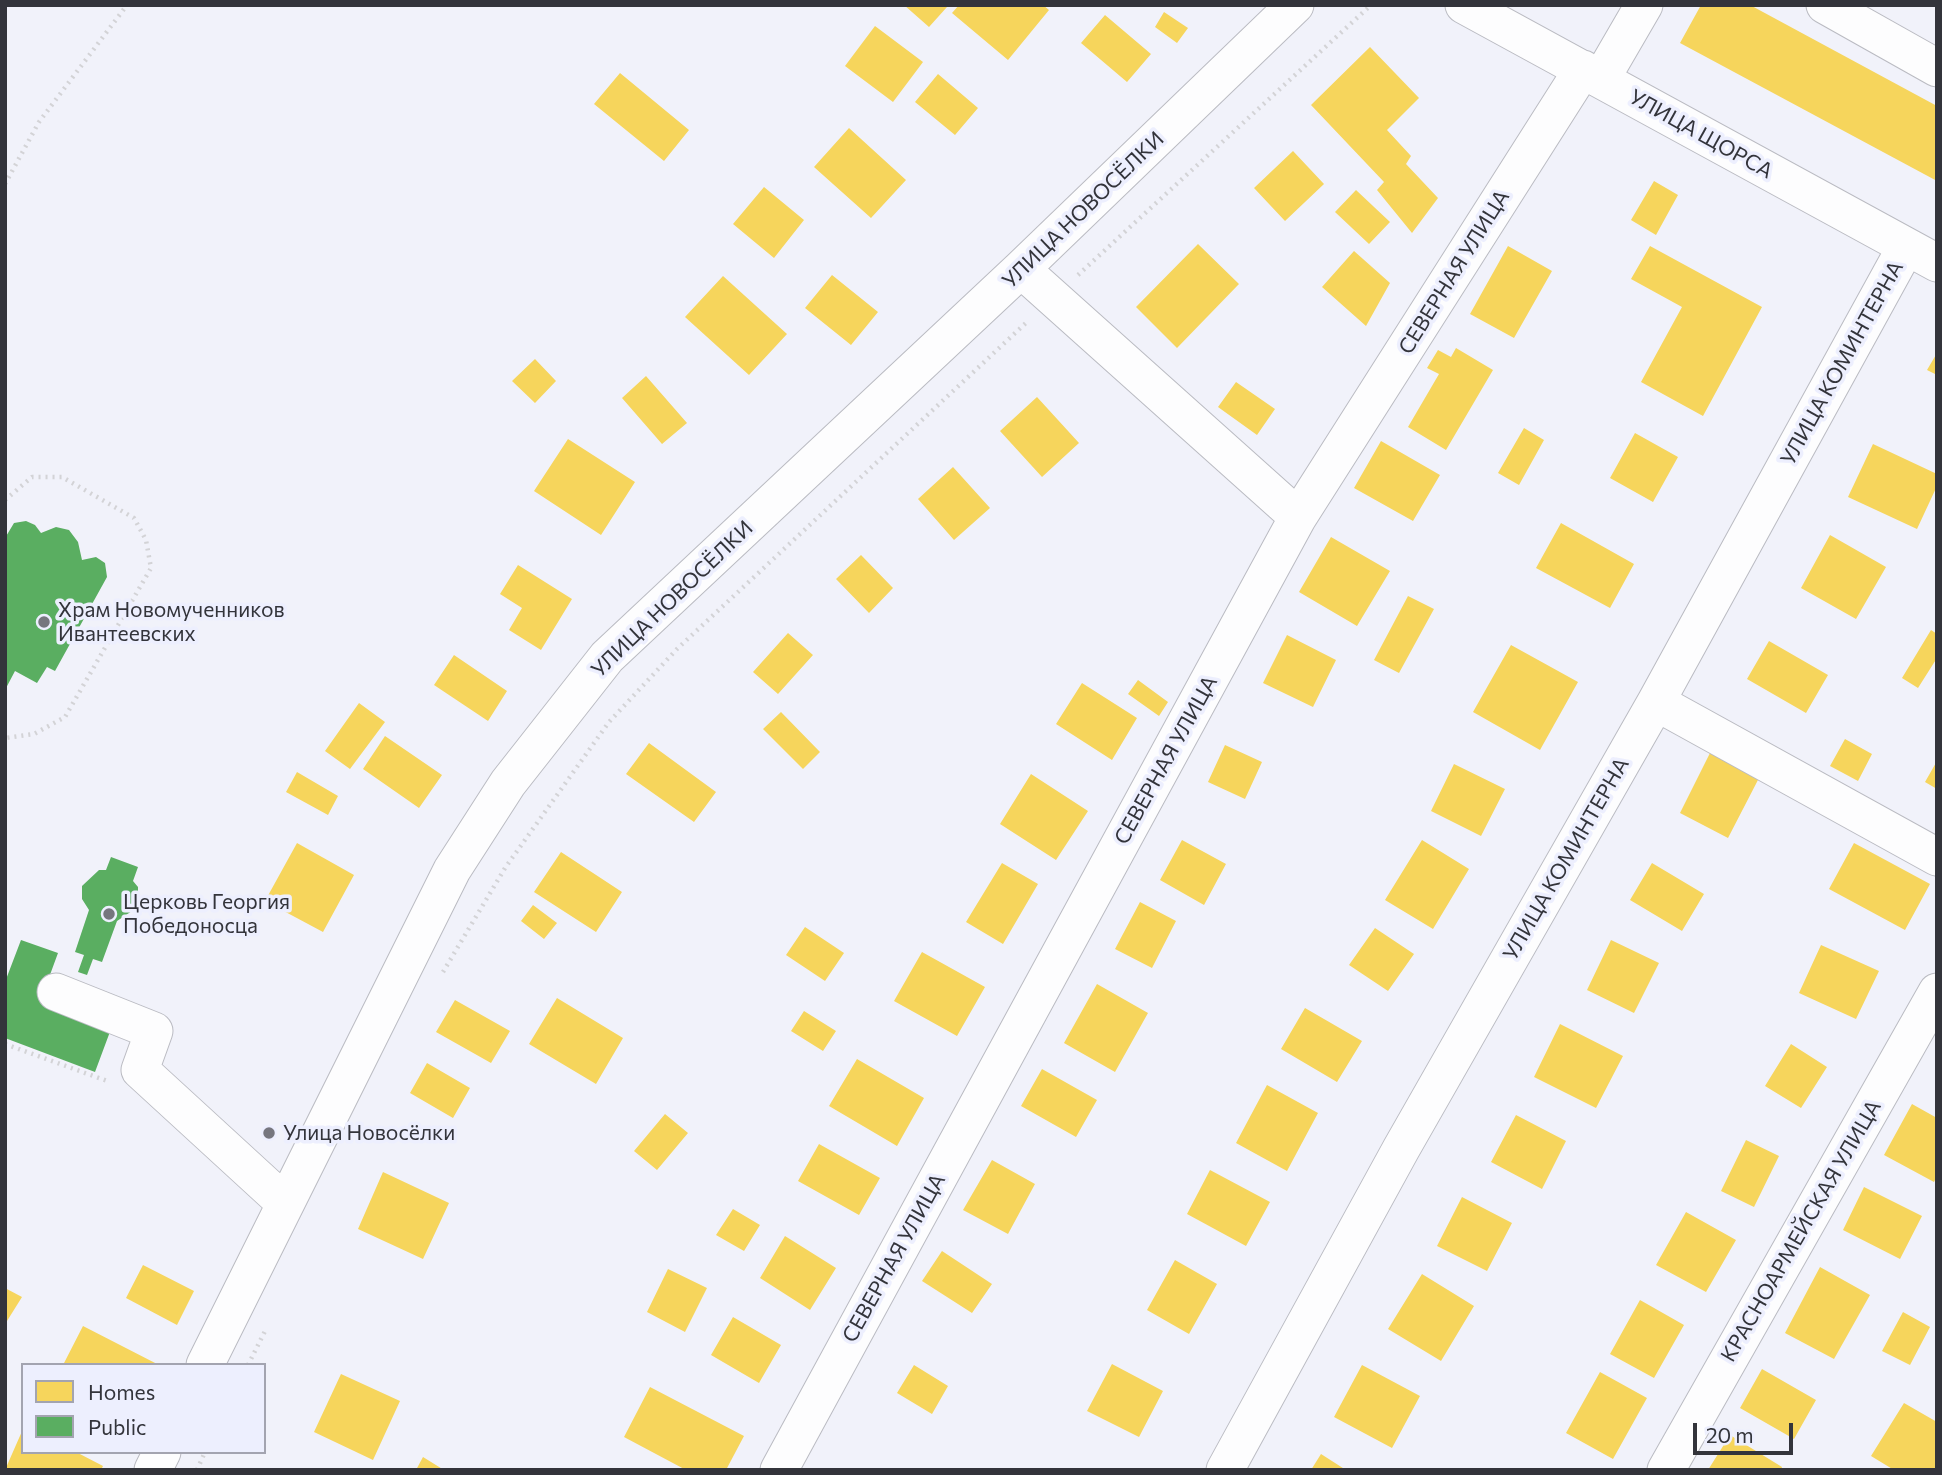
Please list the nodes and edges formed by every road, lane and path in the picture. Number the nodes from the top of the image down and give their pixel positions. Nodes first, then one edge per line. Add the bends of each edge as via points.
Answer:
1 (127, 5) edge
2 (1295, 5) edge
3 (1371, 5) edge
4 (1464, 5) edge
5 (1644, 5) edge
6 (1825, 5) edge
7 (1937, 68) edge
8 (1592, 74) junction
9 (5, 184) edge
10 (1921, 255) edge
11 (1021, 269) junction
12 (1053, 298) junction
13 (5, 500) edge
14 (1298, 517) junction
15 (1656, 702) junction
16 (5, 738) edge
17 (1937, 857) edge
18 (438, 981) dead end
19 (57, 992) dead end
20 (1937, 992) edge
21 (5, 1044) edge
22 (119, 1086) dead end
23 (285, 1203) junction
24 (267, 1327) dead end
25 (206, 1363) edge
26 (249, 1363) edge
27 (161, 1454) edge
28 (204, 1454) edge
29 (153, 1470) edge
30 (197, 1470) edge
31 (779, 1470) edge
32 (1225, 1470) edge
33 (1666, 1470) edge

1 - 9 path via 39,122
2 - 11 street, УЛИЦА НОВОСЁЛКИ
3 - 12 path
4 - 8 street, УЛИЦА ЩОРСА
5 - 8 street, СЕВЕРНАЯ УЛИЦА
6 - 7 street
8 - 10 street, УЛИЦА ЩОРСА
8 - 14 street, СЕВЕРНАЯ УЛИЦА
10 - 15 street, УЛИЦА КОМИНТЕРНА
11 - 12 street
11 - 23 street, УЛИЦА НОВОСЁЛКИ via 607,657 508,783 452,870
12 - 14 street
12 - 18 path via 677,649 609,722 505,868
13 - 16 path via 32,477 62,477 134,518 146,540 151,568 65,717 34,734
14 - 31 street, СЕВЕРНАЯ УЛИЦА
15 - 17 street
15 - 32 street, УЛИЦА КОМИНТЕРНА via 1401,1149
19 - 23 street via 154,1031 140,1070
20 - 33 street, КРАСНОАРМЕЙСКАЯ УЛИЦА
21 - 22 path
23 - 25 street, УЛИЦА НОВОСЁЛКИ
24 - 26 path
27 - 29 street
28 - 30 path

